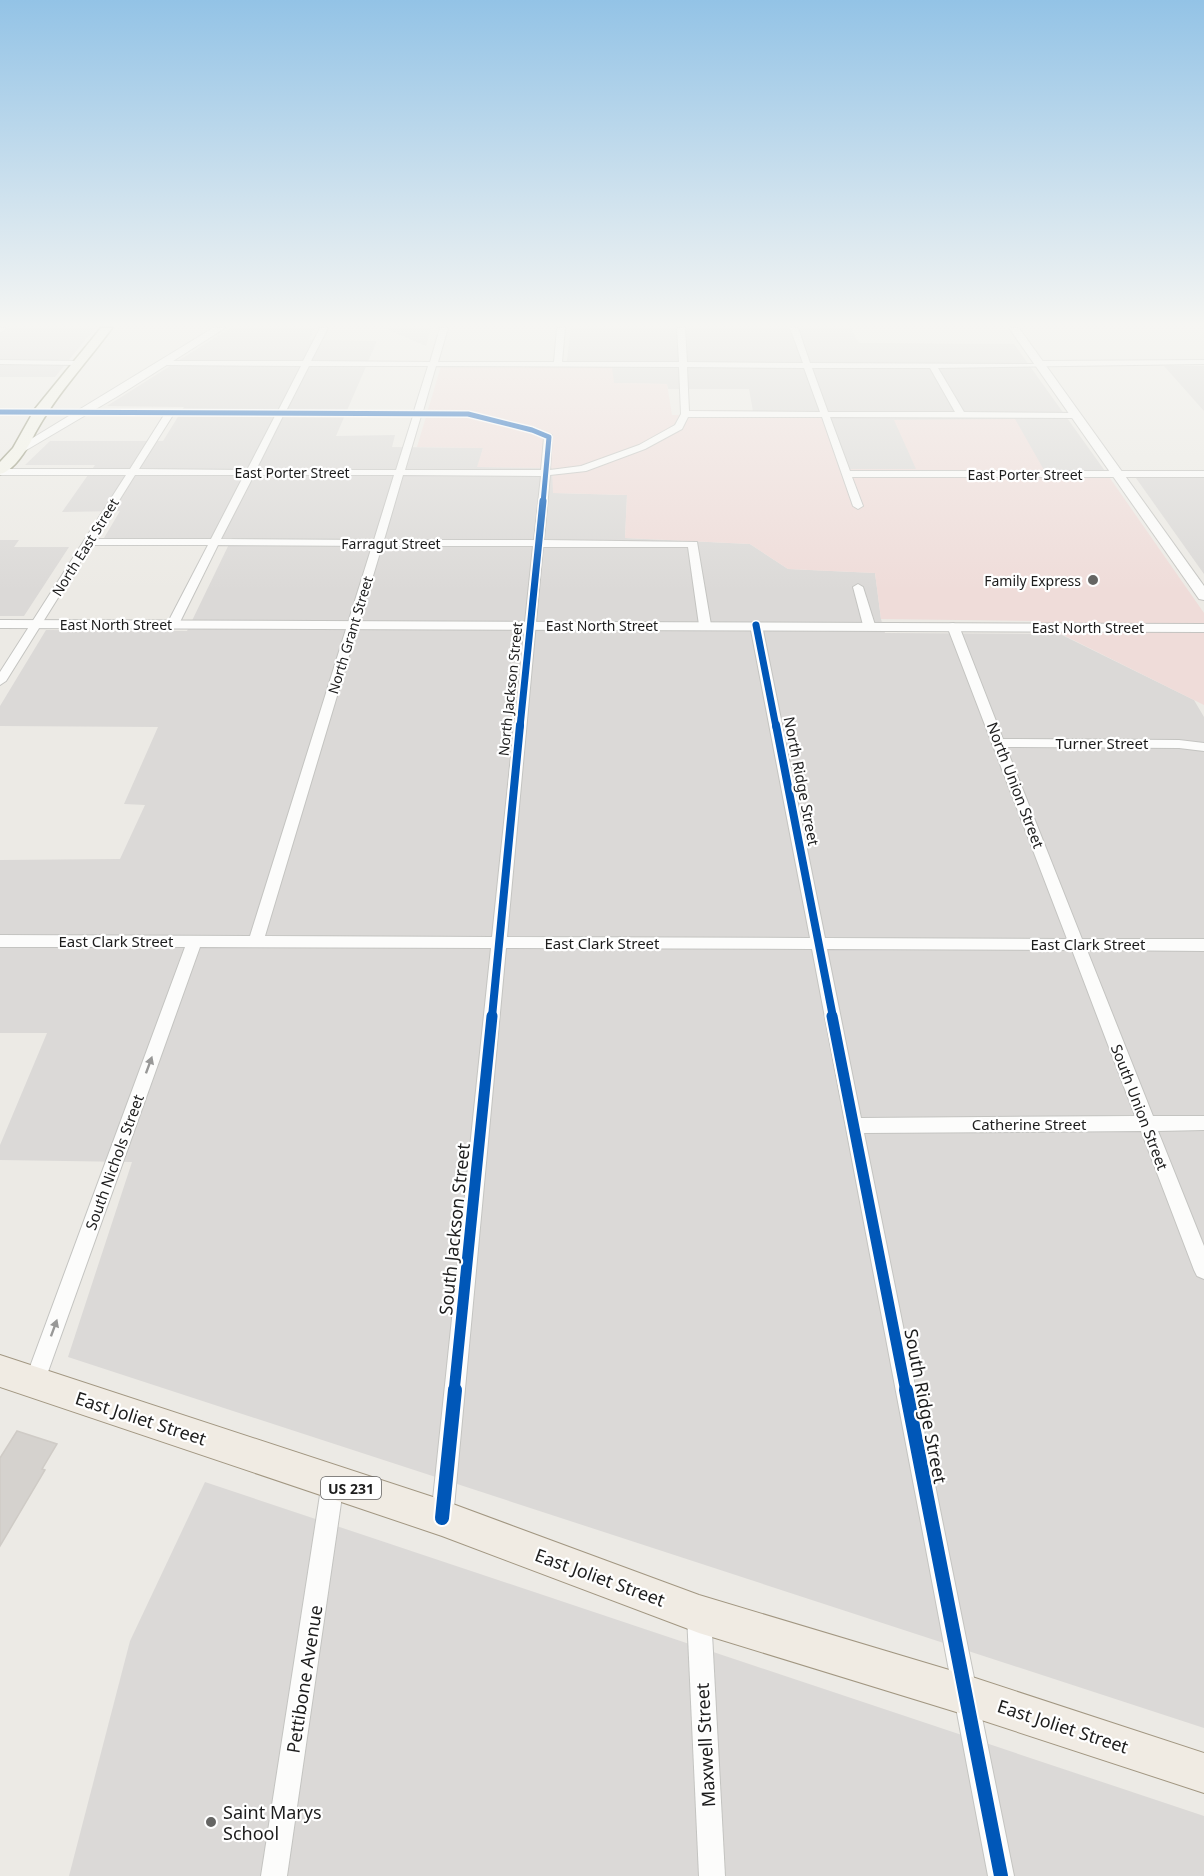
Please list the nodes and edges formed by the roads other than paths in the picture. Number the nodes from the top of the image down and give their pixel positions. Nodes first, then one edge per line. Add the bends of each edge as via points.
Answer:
1 (825, 415) edge
2 (1075, 415) edge
3 (37, 416) edge
4 (77, 416) edge
5 (168, 416) edge
6 (279, 416) edge
7 (418, 416) edge
8 (468, 416) edge
9 (684, 416) edge
10 (19, 450) junction
11 (1, 467) edge
12 (132, 472) junction
13 (250, 472) junction
14 (400, 472) junction
15 (546, 473) junction
16 (847, 474) junction
17 (1200, 474) edge
18 (1118, 475) junction
19 (1204, 484) edge
20 (858, 506) dead end
21 (88, 542) junction
22 (215, 542) junction
23 (379, 543) junction
24 (539, 544) junction
25 (858, 586) dead end
26 (1204, 596) edge
27 (354, 623) junction
28 (0, 624) edge
29 (36, 624) junction
30 (173, 624) junction
31 (530, 625) junction
32 (705, 625) junction
33 (756, 625) junction
34 (869, 625) junction
35 (953, 626) junction
36 (1204, 627) edge
37 (0, 681) edge
38 (1000, 743) junction
39 (1204, 747) edge
40 (0, 941) edge
41 (194, 942) junction
42 (256, 942) junction
43 (498, 943) junction
44 (818, 944) junction
45 (1077, 944) junction
46 (1204, 945) edge
47 (1147, 1123) junction
48 (1204, 1123) edge
49 (855, 1126) junction
50 (1204, 1270) edge
51 (0, 1371) edge
52 (34, 1383) junction
53 (333, 1482) junction
54 (442, 1518) junction
55 (699, 1614) junction
56 (966, 1695) junction
57 (1204, 1773) edge
58 (274, 1876) edge
59 (711, 1876) edge
60 (1001, 1876) edge

1 - 16 street
2 - 18 street
3 - 10 main road
4 - 10 street
5 - 12 street, North East Street
6 - 13 street
7 - 14 street, North Grant Street
8 - 15 street, North Jackson Street via 483,416 549,437
9 - 15 street, East Porter Street via 679,427 642,447 583,470
10 - 11 main road
11 - 12 street, East Porter Street
12 - 13 street, East Porter Street
12 - 21 street, North East Street
13 - 14 street, East Porter Street
13 - 22 street
14 - 15 street, East Porter Street
14 - 23 street, North Grant Street
15 - 24 street, North Jackson Street
16 - 18 street, East Porter Street
16 - 20 street
17 - 18 street, East Porter Street
17 - 19 street
18 - 26 street
21 - 22 street, Farragut Street
21 - 29 street, North East Street
22 - 23 street, Farragut Street
22 - 30 street
23 - 24 street, Farragut Street
23 - 27 street, North Grant Street
24 - 31 street, North Jackson Street
24 - 32 street, Farragut Street via 693,544
25 - 34 street
27 - 30 street, East North Street
27 - 31 street, East North Street
27 - 42 street, North Grant Street
28 - 29 street, East North Street
29 - 30 street, East North Street
29 - 37 street, North East Street
31 - 32 street, East North Street
31 - 43 street, North Jackson Street
32 - 33 street, East North Street
33 - 34 street, East North Street
33 - 44 street, North Ridge Street
34 - 35 street, East North Street
35 - 36 street, East North Street
35 - 38 street, North Union Street
38 - 39 street, Turner Street
38 - 45 street, North Union Street
40 - 41 street, East Clark Street
41 - 42 street, East Clark Street
52 -> 41 street, South Nichols Street
42 - 43 street, East Clark Street
43 - 44 street, East Clark Street
43 - 54 street, South Jackson Street
44 - 45 street, East Clark Street
44 - 49 street, South Ridge Street
45 - 46 street, East Clark Street
45 - 47 street, South Union Street
47 - 48 street, Catherine Street
47 - 49 street, Catherine Street
47 - 50 street, South Union Street
49 - 56 street, South Ridge Street
51 - 52 main road, East Joliet Street / US 231
52 - 53 main road, East Joliet Street / US 231
53 - 54 main road, East Joliet Street / US 231
53 - 58 street, Pettibone Avenue
54 - 55 main road, East Joliet Street / US 231
55 - 56 main road, East Joliet Street / US 231
55 - 59 street, Maxwell Street
56 - 57 main road, East Joliet Street / US 231
56 - 60 street, South Ridge Street

